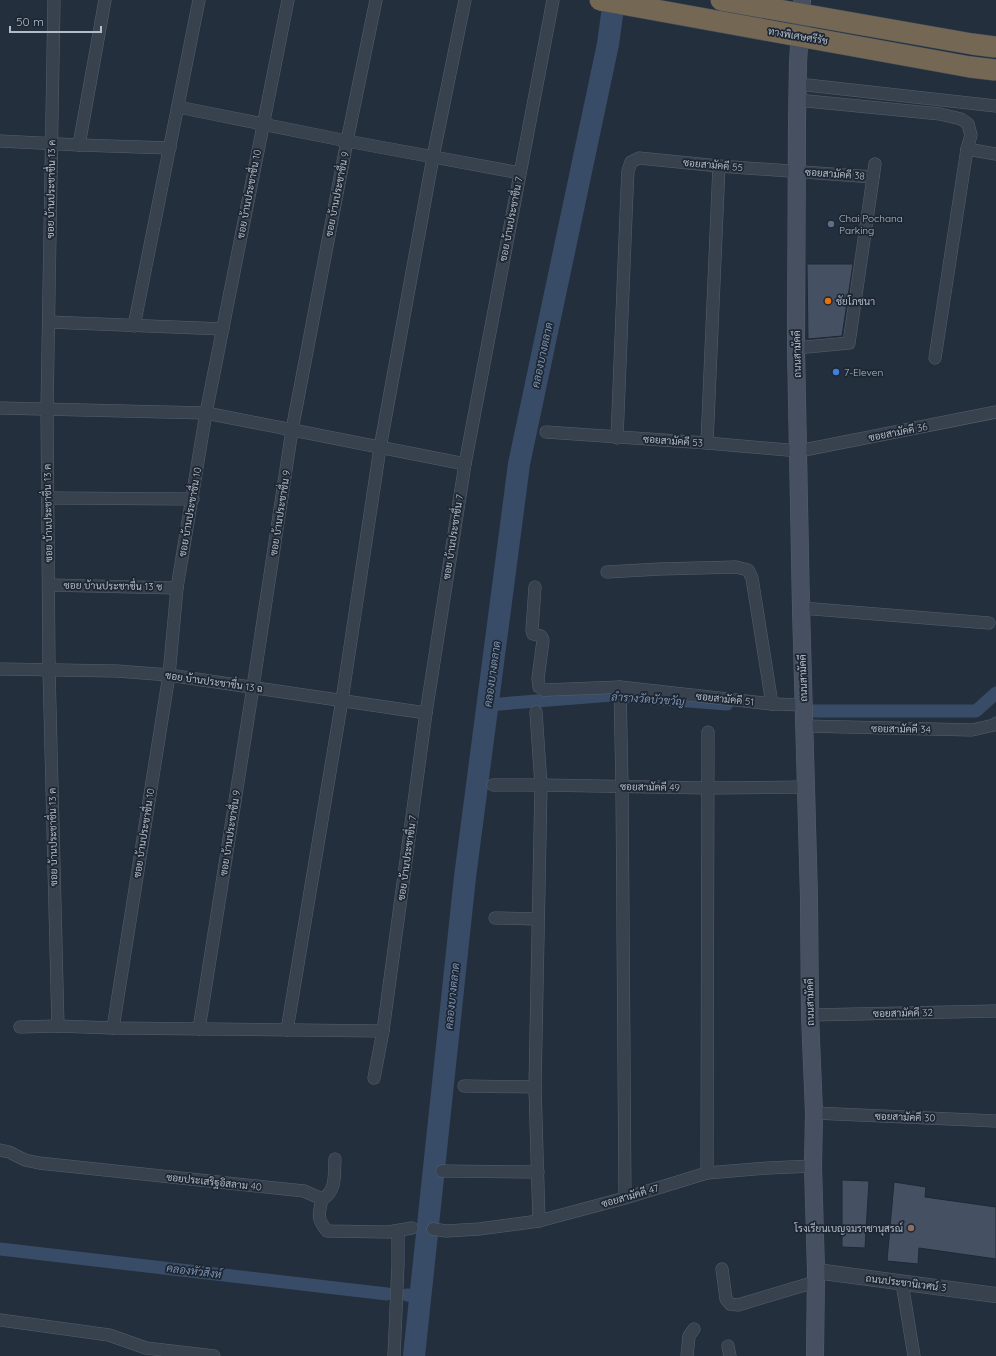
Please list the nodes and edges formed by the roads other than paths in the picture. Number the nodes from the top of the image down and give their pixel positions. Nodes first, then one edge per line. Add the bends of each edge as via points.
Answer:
1 (54, 0) edge
2 (105, 0) edge
3 (200, 0) edge
4 (288, 0) edge
5 (376, 0) edge
6 (465, 0) edge
7 (553, 0) edge
8 (600, 0) edge
9 (721, 0) edge
10 (802, 0) edge
11 (996, 47) edge
12 (996, 70) edge
13 (798, 92) junction
14 (996, 106) edge
15 (178, 107) junction
16 (263, 123) junction
17 (0, 141) edge
18 (347, 141) junction
19 (52, 143) junction
20 (80, 145) junction
21 (170, 148) junction
22 (967, 149) junction
23 (996, 154) edge
24 (433, 157) junction
25 (875, 164) dead end
26 (719, 166) junction
27 (797, 172) junction
28 (520, 173) junction
29 (873, 177) junction
30 (49, 322) junction
31 (134, 326) junction
32 (223, 329) junction
33 (796, 348) junction
34 (934, 358) dead end
35 (0, 408) edge
36 (47, 409) junction
37 (996, 412) edge
38 (206, 413) junction
39 (292, 430) junction
40 (546, 432) dead end
41 (617, 438) junction
42 (707, 443) junction
43 (380, 448) junction
44 (799, 452) junction
45 (465, 464) junction
46 (48, 498) junction
47 (193, 500) junction
48 (607, 572) dead end
49 (49, 585) junction
50 (535, 586) dead end
51 (177, 588) junction
52 (801, 608) junction
53 (989, 623) dead end
54 (0, 669) edge
55 (49, 669) junction
56 (169, 674) junction
57 (253, 687) junction
58 (620, 693) junction
59 (342, 700) junction
60 (772, 704) junction
61 (804, 705) junction
62 (536, 712) dead end
63 (426, 713) junction
64 (996, 723) edge
65 (805, 726) junction
66 (708, 732) dead end
67 (541, 784) junction
68 (493, 785) dead end
69 (622, 786) junction
70 (806, 787) junction
71 (708, 788) junction
72 (495, 918) dead end
73 (538, 919) junction
74 (996, 1011) edge
75 (810, 1015) junction
76 (58, 1026) junction
77 (20, 1027) dead end
78 (113, 1028) junction
79 (199, 1029) junction
80 (287, 1030) junction
81 (383, 1031) junction
82 (374, 1078) dead end
83 (464, 1086) dead end
84 (536, 1087) junction
85 (814, 1113) junction
86 (996, 1121) edge
87 (0, 1150) edge
88 (335, 1159) dead end
89 (813, 1166) junction
90 (442, 1171) dead end
91 (538, 1172) junction
92 (707, 1173) junction
93 (625, 1198) junction
94 (322, 1199) junction
95 (539, 1221) junction
96 (412, 1228) dead end
97 (433, 1229) dead end
98 (398, 1231) junction
99 (722, 1269) dead end
100 (815, 1277) junction
101 (902, 1283) junction
102 (996, 1295) edge
103 (0, 1320) edge
104 (694, 1329) dead end
105 (214, 1356) edge
106 (394, 1356) edge
107 (687, 1356) edge
108 (815, 1356) edge
109 (914, 1356) edge

1 - 19 street, ซอย บ้านประชาชื่น 13 ค
2 - 20 street
3 - 15 street
4 - 16 street, ซอย บ้านประชาชื่น 10
5 - 18 street, ซอย บ้านประชาชื่น 9
6 - 24 street
7 - 28 street, ซอย บ้านประชาชื่น 7
8 - 12 highway, ทางพิเศษศรีรัช, bridge
9 - 11 highway, bridge
10 - 13 main road, ถนนสามัคคี
13 - 14 street
13 - 22 street via 961,119 968,124 971,135
13 - 27 main road, ถนนสามัคคี
15 - 16 street
15 - 21 street
16 - 18 street
16 - 32 street, ซอย บ้านประชาชื่น 10
17 - 19 street
18 - 24 street
18 - 39 street, ซอย บ้านประชาชื่น 9
19 - 20 street
19 - 30 street, ซอย บ้านประชาชื่น 13 ค
20 - 21 street
21 - 31 street
22 - 23 street
22 - 34 street
24 - 28 street
24 - 43 street
25 - 29 street
26 - 27 street, ซอยสามัคคี 55
26 - 41 street, ซอยสามัคคี 55 via 639,158 631,162 628,171
26 - 42 street
27 - 29 street, ซอยสามัคคี 38
27 - 33 main road, ถนนสามัคคี
28 - 45 street, ซอย บ้านประชาชื่น 7
29 - 33 street via 849,343
30 - 31 street
30 - 36 street, ซอย บ้านประชาชื่น 13 ค
31 - 32 street
32 - 38 street, ซอย บ้านประชาชื่น 10
33 - 44 main road, ถนนสามัคคี
35 - 36 street
36 - 38 street
36 - 46 street, ซอย บ้านประชาชื่น 13 ค
37 - 44 street, ซอยสามัคคี 36
38 - 39 street
38 - 47 street, ซอย บ้านประชาชื่น 10
39 - 43 street
39 - 57 street, ซอย บ้านประชาชื่น 9
40 - 41 street, ซอยสามัคคี 53
41 - 42 street, ซอยสามัคคี 53
42 - 44 street, ซอยสามัคคี 53
43 - 45 street
43 - 59 street
44 - 52 main road, ถนนสามัคคี
45 - 63 street, ซอย บ้านประชาชื่น 7
46 - 47 street
46 - 49 street, ซอย บ้านประชาชื่น 13 ค
47 - 51 street, ซอย บ้านประชาชื่น 10
48 - 60 street via 736,567 747,569 752,578
49 - 51 street, ซอย บ้านประชาชื่น 13 ช
49 - 55 street, ซอย บ้านประชาชื่น 13 ค
50 - 58 street, ซอยสามัคคี 51 via 532,630 533,634 541,636 543,640 538,679 541,688
51 - 56 street, ซอย บ้านประชาชื่น 10
52 - 53 street
52 - 61 main road, ถนนสามัคคี
54 - 55 street, ซอย บ้านประชาชื่น 13 ฉ
55 - 56 street, ซอย บ้านประชาชื่น 13 ฉ
55 - 76 street, ซอย บ้านประชาชื่น 13 ค
56 - 57 street, ซอย บ้านประชาชื่น 13 ฉ
56 - 78 street, ซอย บ้านประชาชื่น 10
57 - 59 street, ซอย บ้านประชาชื่น 13 ฉ
57 - 79 street, ซอย บ้านประชาชื่น 9
58 - 60 street, ซอยสามัคคี 51
58 - 69 street
59 - 63 street, ซอย บ้านประชาชื่น 13 ฉ
59 - 80 street
60 - 61 street, ซอยสามัคคี 51
61 - 65 main road, ถนนสามัคคี
62 - 67 street
63 - 81 street, ซอย บ้านประชาชื่น 7
64 - 65 street, ซอยสามัคคี 34 via 972,730
65 - 70 main road, ถนนสามัคคี
66 - 71 street
67 - 68 street, ซอยสามัคคี 49
67 - 69 street, ซอยสามัคคี 49
67 - 73 street
69 - 71 street, ซอยสามัคคี 49
69 - 93 street
70 - 71 street, ซอยสามัคคี 49
70 - 75 main road, ถนนสามัคคี
71 - 92 street
72 - 73 street
73 - 84 street
74 - 75 street, ซอยสามัคคี 32
75 - 85 main road, ถนนสามัคคี
76 - 77 street
76 - 78 street
78 - 79 street
79 - 80 street
80 - 81 street
81 - 82 street, ซอย บ้านประชาชื่น 7
83 - 84 street
84 - 91 street
85 - 86 street, ซอยสามัคคี 30
85 - 89 main road, ถนนสามัคคี
87 - 94 street, ซอยประเสริฐอิสลาม 40 via 39,1164 304,1191
88 - 94 street via 332,1190
89 - 92 street, ซอยสามัคคี 47
89 - 100 main road, ถนนสามัคคี
90 - 91 street
91 - 95 street
92 - 93 street, ซอยสามัคคี 47
93 - 95 street, ซอยสามัคคี 47
94 - 98 street via 318,1217 327,1231
95 - 97 street, ซอยสามัคคี 47 via 501,1227 446,1231
96 - 98 street
98 - 106 street
99 - 100 street via 726,1299 730,1304 738,1305
100 - 101 street, ถนนประชานิเวศน์ 3
100 - 108 main road, ถนนสามัคคี
101 - 102 street, ถนนประชานิเวศน์ 3
101 - 109 street
103 - 105 street via 109,1335 146,1348
104 - 107 street via 687,1342

